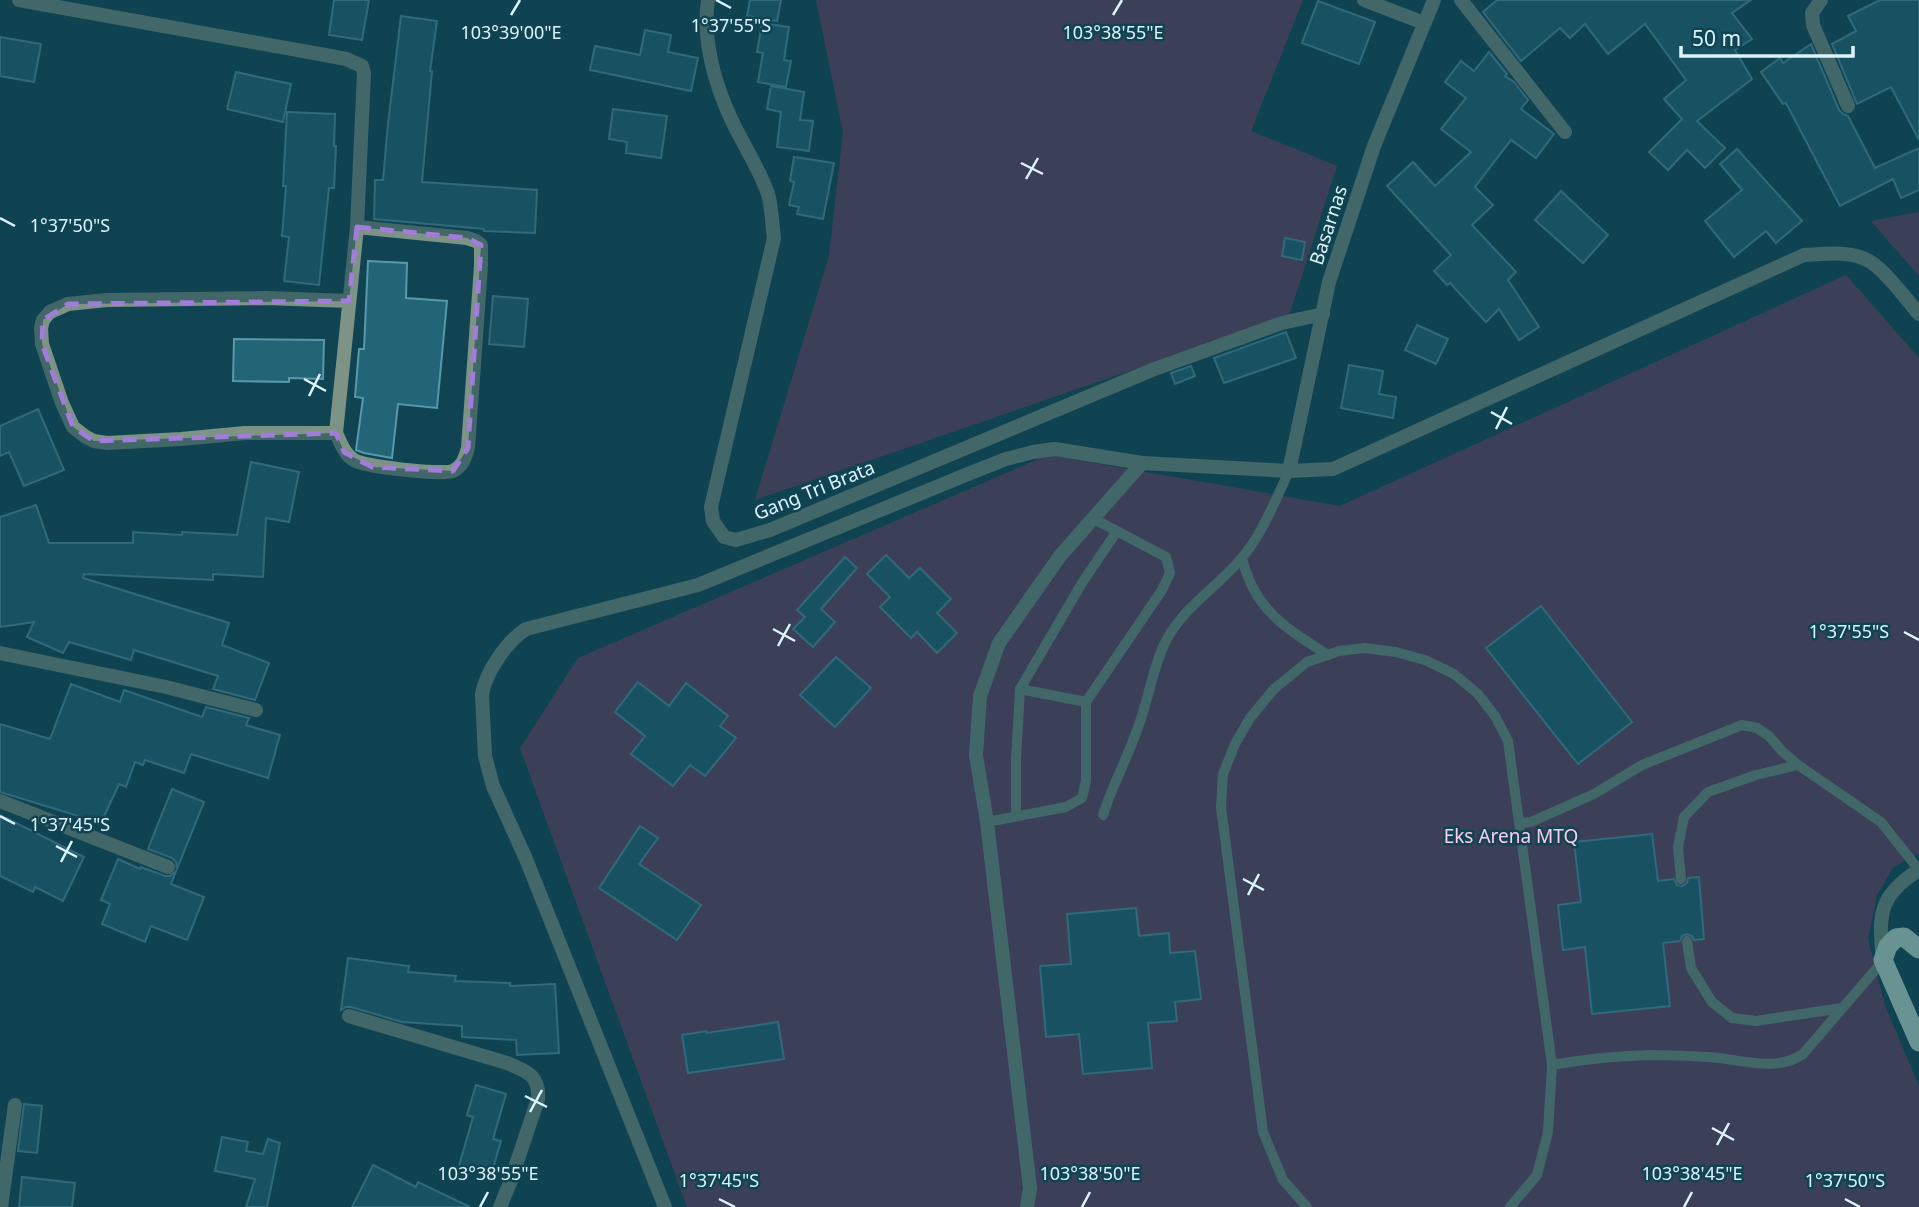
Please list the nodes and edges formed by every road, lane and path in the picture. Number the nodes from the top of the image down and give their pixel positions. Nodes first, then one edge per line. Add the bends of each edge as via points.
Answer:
1 (19, 0) edge
2 (708, 0) edge
3 (1364, 0) edge
4 (1434, 0) edge
5 (1461, 0) edge
6 (1821, 0) edge
7 (1424, 23) junction
8 (1848, 106) dead end
9 (1565, 132) dead end
10 (357, 227) junction
11 (349, 301) junction
12 (1323, 314) junction
13 (1919, 314) edge
14 (336, 433) junction
15 (1142, 463) junction
16 (1289, 471) junction
17 (1092, 518) junction
18 (1118, 531) junction
19 (1241, 559) junction
20 (0, 653) edge
21 (1328, 655) junction
22 (1020, 689) junction
23 (1086, 702) junction
24 (256, 710) dead end
25 (1798, 765) junction
26 (0, 801) edge
27 (1103, 815) dead end
28 (1016, 816) junction
29 (987, 822) junction
30 (1520, 823) junction
31 (168, 867) dead end
32 (1919, 870) edge
33 (1681, 879) dead end
34 (1687, 940) dead end
35 (1919, 949) edge
36 (1883, 960) junction
37 (1842, 1008) junction
38 (349, 1016) dead end
39 (1919, 1042) edge
40 (1552, 1065) junction
41 (15, 1105) dead end
42 (1, 1207) edge
43 (500, 1207) edge
44 (665, 1207) edge
45 (1027, 1207) edge
46 (1307, 1207) edge
47 (1510, 1207) edge

1 - 10 street via 325,55 362,66
2 - 12 street, Gang Tri Brata via 705,20 710,61 731,119 769,198 774,237 711,507 713,521 724,537 736,540 770,530 1152,370 1282,323
3 - 7 street
4 - 7 street, Basarnas
5 - 9 street
6 - 8 street via 1812,13 1813,25
7 - 12 street, Basarnas via 1374,146 1329,282
10 - 11 street
10 - 14 street via 467,238 481,245 468,448 463,463 438,474 372,467 344,452
11 - 14 street
11 - 14 street via 107,300 68,304 50,312 41,328 62,404 73,427 94,441
12 - 16 street, Basarnas
13 - 16 street via 1869,261 1847,254 1804,255 1333,469
15 - 16 street
15 - 17 street
15 - 44 street via 1055,449 1006,459 698,585 526,629 507,646 482,695 485,756 493,786
16 - 19 lane via 1269,515
17 - 18 lane
17 - 29 street via 999,643 980,696 976,755
18 - 22 lane
18 - 23 lane via 1166,557 1170,573
19 - 21 lane via 1270,613
19 - 27 lane via 1167,640
20 - 24 street
21 - 30 lane via 1364,648 1396,652 1454,674 1478,694 1508,741
21 - 46 lane via 1307,662 1274,689 1250,718 1223,774 1221,807 1263,1132 1283,1180
22 - 23 lane
22 - 28 lane
23 - 28 lane via 1082,798 1066,807
25 - 30 lane via 1769,736 1742,725 1642,765 1594,794
25 - 32 lane via 1881,822
25 - 33 lane via 1708,792 1684,817 1678,847
26 - 31 street
28 - 29 lane
29 - 45 street via 1030,1188
30 - 40 lane
32 - 36 street via 1888,897 1880,930
34 - 37 lane via 1691,968 1712,1002 1732,1018 1756,1021
35 - 36 highway via 1904,937 1896,938
36 - 37 lane
36 - 39 highway
37 - 40 lane via 1803,1054 1782,1064 1650,1055
38 - 43 street via 508,1063 535,1079 538,1099
40 - 47 lane via 1548,1132 1537,1175
41 - 42 street

